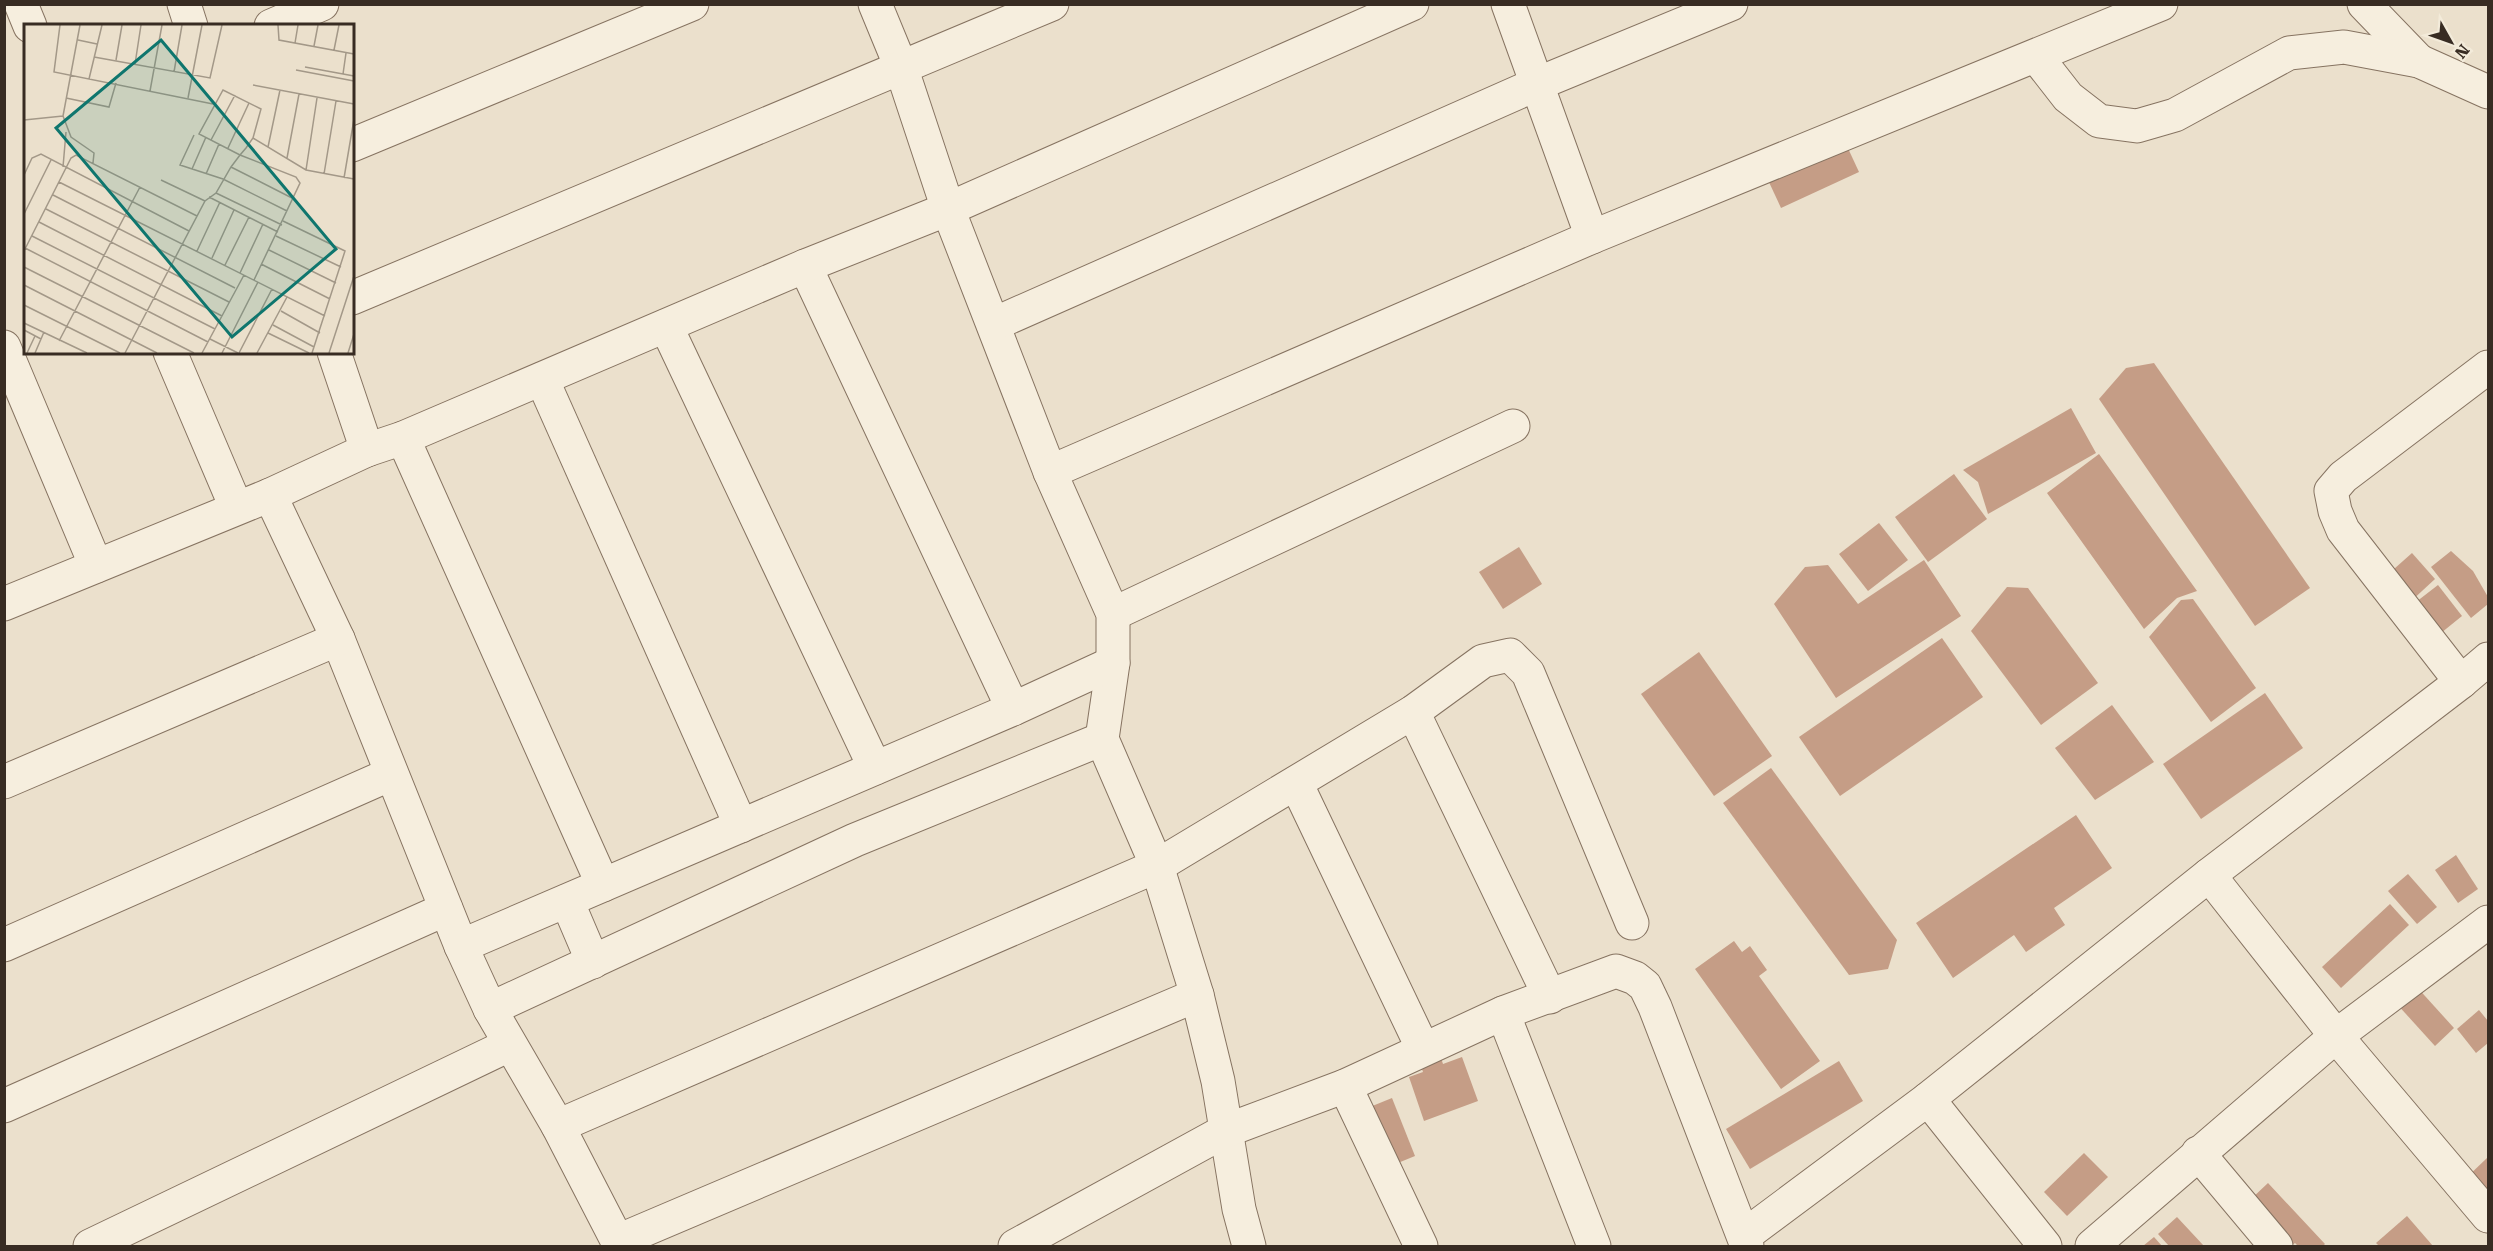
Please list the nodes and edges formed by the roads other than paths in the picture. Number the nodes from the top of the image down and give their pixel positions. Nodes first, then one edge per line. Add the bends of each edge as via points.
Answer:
1 (21, 4) edge
2 (184, 4) edge
3 (322, 4) edge
4 (692, 4) edge
5 (875, 4) edge
6 (1052, 4) edge
7 (1412, 4) edge
8 (1508, 4) edge
9 (1731, 4) edge
10 (2161, 4) edge
11 (2364, 4) edge
12 (29, 24) edge
13 (190, 24) edge
14 (276, 24) edge
15 (2036, 56) junction
16 (2419, 61) junction
17 (901, 67) junction
18 (1537, 84) junction
19 (2488, 92) edge
20 (354, 144) edge
21 (948, 210) junction
22 (1592, 237) junction
23 (805, 266) junction
24 (354, 297) edge
25 (994, 324) junction
26 (666, 326) junction
27 (4, 347) edge
28 (171, 354) edge
29 (335, 354) edge
30 (2488, 367) edge
31 (542, 379) junction
32 (1514, 426) dead end
33 (403, 438) junction
34 (367, 450) junction
35 (1050, 472) junction
36 (270, 495) junction
37 (236, 507) junction
38 (96, 566) junction
39 (4, 604) edge
40 (1113, 614) junction
41 (339, 639) junction
42 (2488, 658) edge
43 (1113, 663) junction
44 (2461, 682) junction
45 (1013, 709) junction
46 (1413, 712) junction
47 (1102, 740) junction
48 (875, 768) junction
49 (391, 774) junction
50 (4, 782) edge
51 (1296, 783) junction
52 (741, 826) junction
53 (1157, 866) junction
54 (2209, 875) junction
55 (603, 885) junction
56 (567, 901) junction
57 (446, 909) junction
58 (1632, 923) dead end
59 (2487, 928) edge
60 (4, 945) edge
61 (460, 946) junction
62 (593, 962) junction
63 (1197, 995) junction
64 (1550, 997) junction
65 (490, 1009) junction
66 (1503, 1013) junction
67 (2336, 1036) junction
68 (510, 1045) junction
69 (1423, 1049) junction
70 (1345, 1086) junction
71 (1928, 1099) junction
72 (4, 1106) edge
73 (558, 1126) junction
74 (1225, 1131) junction
75 (2198, 1153) junction
76 (2488, 1216) edge
77 (1746, 1241) edge
78 (619, 1244) edge
79 (90, 1246) edge
80 (1015, 1246) edge
81 (1249, 1246) edge
82 (1421, 1246) edge
83 (1594, 1246) edge
84 (2045, 1246) edge
85 (2092, 1246) edge
86 (2276, 1246) edge

1 - 12 street
2 - 13 street
3 - 14 street
4 - 20 street
5 - 17 street
6 - 17 street
7 - 21 street
8 - 18 street
9 - 18 street
10 - 15 street
11 - 16 street
15 - 16 street via 2068,97 2099,121 2137,126 2175,115 2289,53 2344,47
15 - 22 street
16 - 19 street
17 - 21 street
17 - 24 street
18 - 22 street
18 - 25 street
21 - 23 street
21 - 25 street
22 - 35 street
23 - 26 street
23 - 45 street
25 - 35 street
26 - 31 street
26 - 48 street
27 - 38 street
28 - 37 street
29 - 34 street
30 - 44 street via 2343,477 2331,491 2343,530
31 - 33 street
31 - 52 street
32 - 40 street
33 - 34 street
33 - 55 street
34 - 36 street
35 - 40 street
36 - 37 street
36 - 41 street
37 - 38 street
38 - 39 street
40 - 43 street
41 - 49 street
41 - 50 street
42 - 44 street
43 - 45 street
43 - 47 street
44 - 54 street
45 - 48 street
46 - 51 street
46 - 58 street via 1483,661 1510,655 1528,673
46 - 64 street
47 - 53 street
47 - 62 street via 855,840
48 - 52 street
49 - 57 street
49 - 60 street
51 - 53 street
51 - 69 street
52 - 55 street
53 - 63 street
53 - 73 street
54 - 67 street
54 - 71 street
55 - 56 street
56 - 61 street
56 - 62 street
57 - 61 street
57 - 72 street
59 - 67 street
61 - 65 street
62 - 65 street
63 - 74 street via 1218,1081
63 - 78 street
64 - 66 street
64 - 77 street via 1616,971 1645,986
65 - 68 street
66 - 69 street
66 - 83 street
67 - 75 street
67 - 76 street
68 - 73 street
68 - 79 street
69 - 70 street
70 - 74 street
70 - 82 street
71 - 77 street
71 - 84 street
73 - 78 street
74 - 80 street
74 - 81 street
75 - 85 street
75 - 86 street

